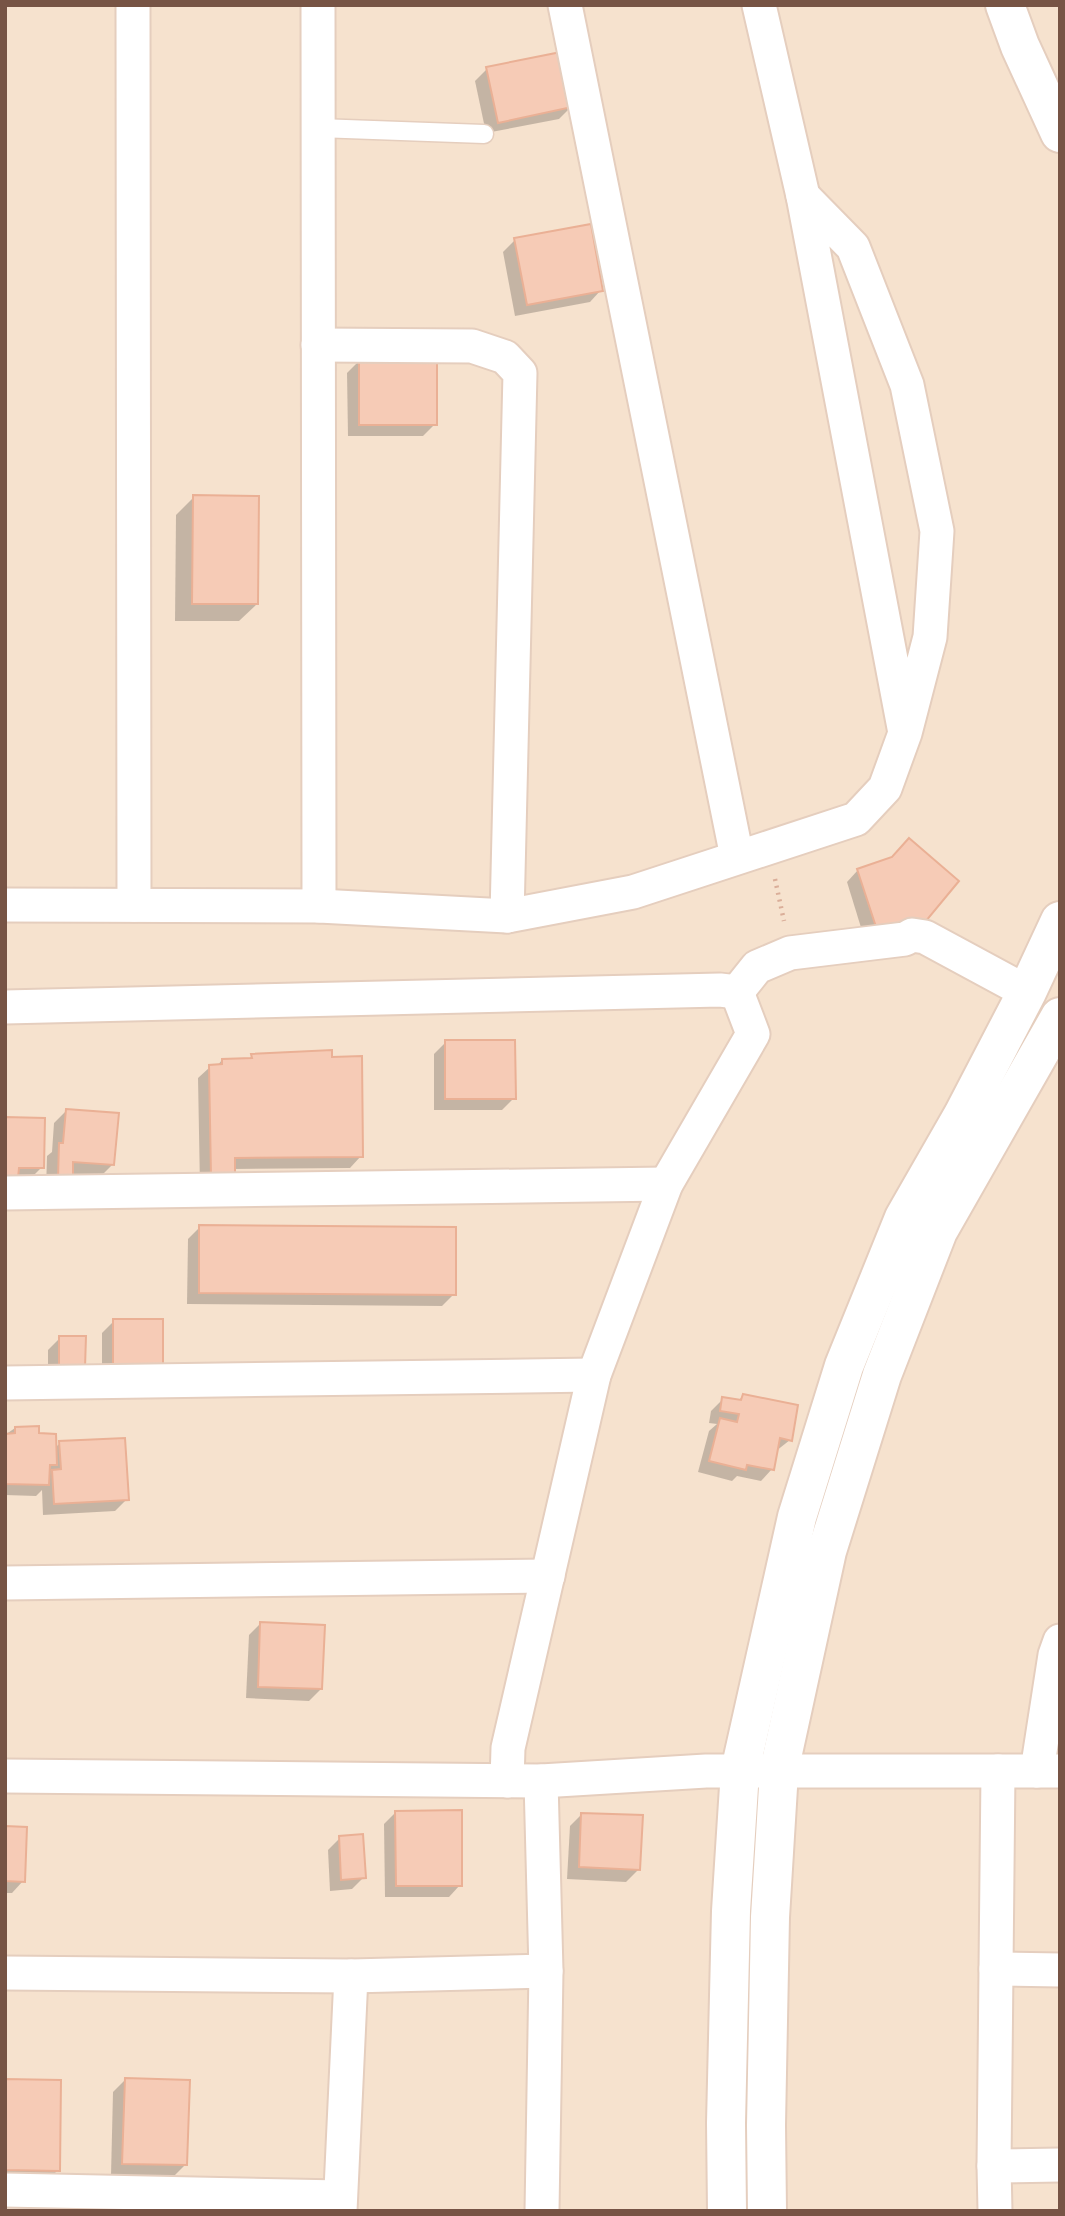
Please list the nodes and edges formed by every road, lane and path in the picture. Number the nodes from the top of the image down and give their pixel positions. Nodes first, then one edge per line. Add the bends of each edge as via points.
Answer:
1 (134, 5) edge
2 (318, 5) edge
3 (565, 5) edge
4 (759, 5) edge
5 (1005, 5) edge
6 (1058, 112) edge
7 (318, 128) junction
8 (484, 134) dead end
9 (803, 197) junction
10 (318, 345) junction
11 (905, 733) junction
12 (768, 847) junction
13 (737, 857) junction
14 (5, 905) edge
15 (134, 905) junction
16 (319, 906) junction
17 (507, 916) junction
18 (1060, 921) edge
19 (790, 953) junction
20 (737, 992) junction
21 (1027, 992) junction
22 (5, 1007) edge
23 (1060, 1017) edge
24 (666, 1184) junction
25 (5, 1193) edge
26 (594, 1375) junction
27 (5, 1383) edge
28 (548, 1576) junction
29 (5, 1583) edge
30 (1060, 1641) edge
31 (740, 1771) junction
32 (779, 1771) junction
33 (998, 1771) junction
34 (1048, 1771) edge
35 (5, 1776) edge
36 (507, 1781) junction
37 (541, 1781) junction
38 (996, 1969) junction
39 (1060, 1970) edge
40 (545, 1971) junction
41 (5, 1973) edge
42 (351, 1976) junction
43 (1060, 2165) edge
44 (994, 2166) junction
45 (5, 2190) edge
46 (340, 2204) edge
47 (542, 2211) edge
48 (727, 2211) edge
49 (768, 2211) edge
50 (995, 2211) edge

1 - 15 street
2 - 7 street
3 - 13 street
4 - 9 street
5 - 6 street via 1020,46
7 - 8 lane
7 - 10 street
9 - 11 street
9 - 11 street via 853,247 907,385 937,531 930,637
10 - 16 street
10 - 17 street via 472,346 505,357 520,373
11 - 12 street via 885,788 856,819
12 - 13 street
12 - 19 path
13 - 17 street via 633,892
14 - 15 street
15 - 16 street
16 - 17 street
18 - 21 street
19 - 20 street via 757,967
19 - 21 street via 912,935 925,937
20 - 22 street
20 - 24 street via 753,1034
21 - 31 street via 904,1218 844,1366 797,1517
23 - 32 street via 938,1231 882,1375 827,1551
24 - 25 street
24 - 26 street
26 - 27 street
26 - 28 street
28 - 29 street
28 - 36 street via 508,1748
30 - 34 street via 1055,1654
31 - 32 street
31 - 37 street
31 - 48 street via 731,1911
32 - 33 street
32 - 49 street via 770,1917
33 - 34 street
33 - 38 street
35 - 36 street
36 - 37 street
37 - 40 street
38 - 39 street
38 - 44 street
40 - 42 street
40 - 47 street
41 - 42 street
42 - 46 street
43 - 44 street
44 - 50 street
45 - 46 street

